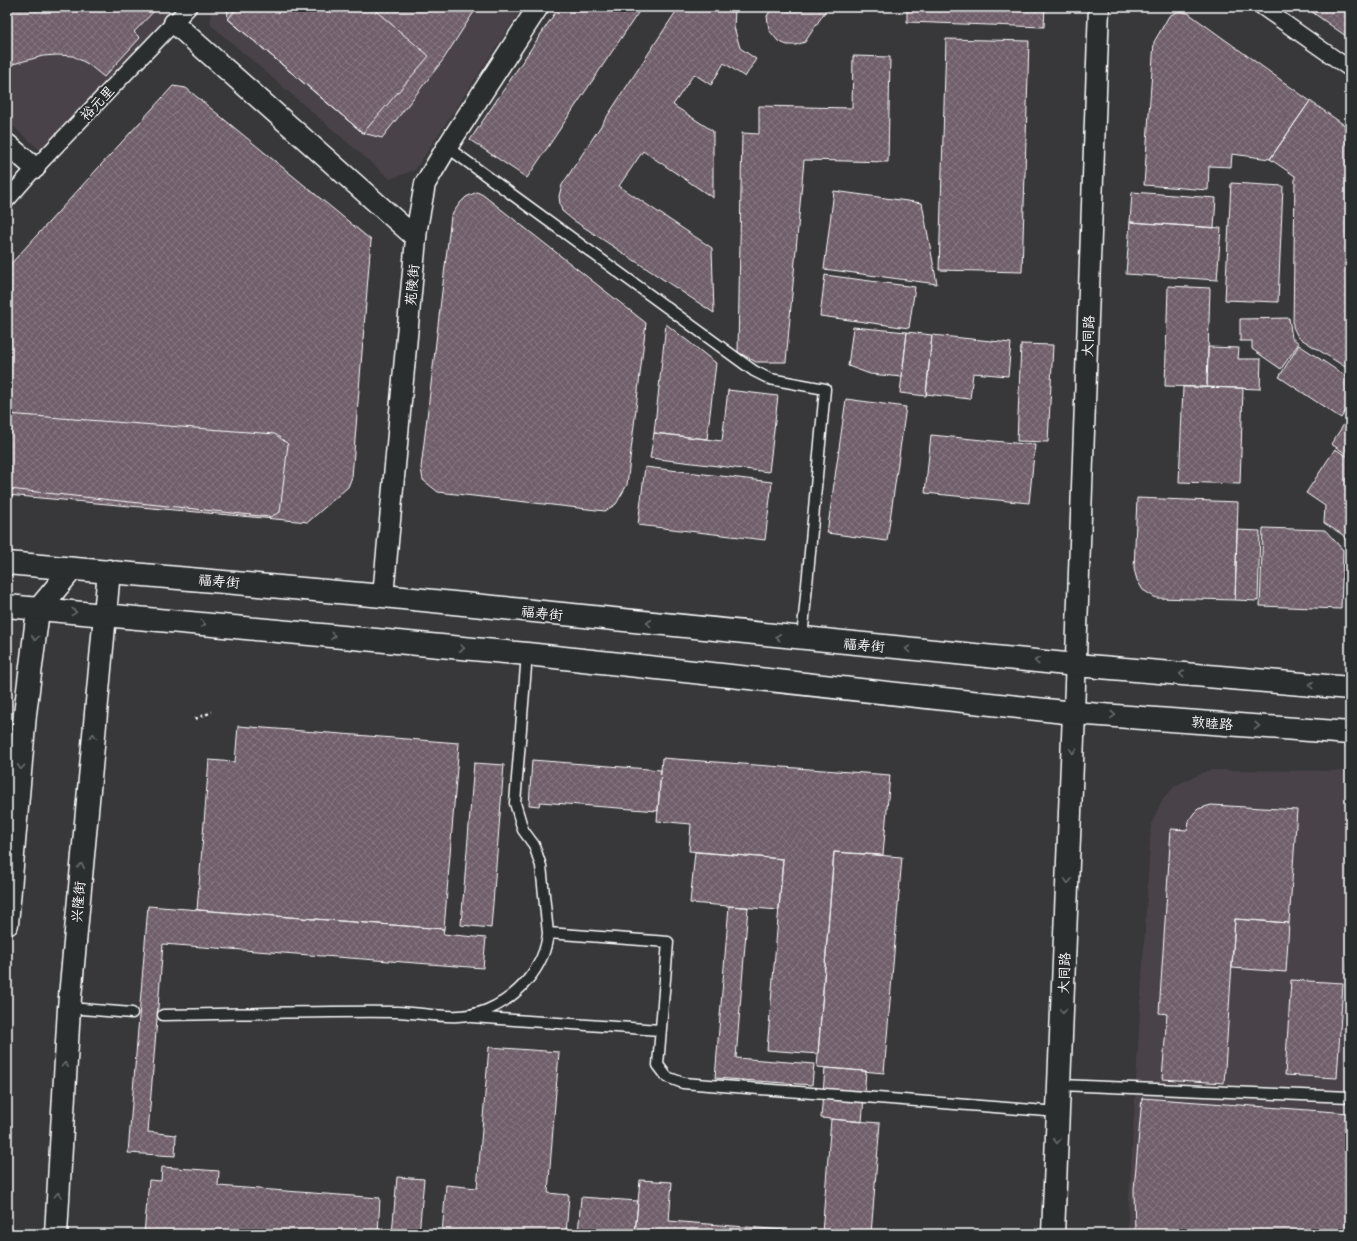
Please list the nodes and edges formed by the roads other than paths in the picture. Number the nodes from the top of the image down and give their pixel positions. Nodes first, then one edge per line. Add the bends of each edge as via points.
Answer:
1 (189, 7) edge
2 (538, 7) edge
3 (1100, 7) edge
4 (1262, 7) edge
5 (174, 23) junction
6 (1350, 69) edge
7 (7, 144) edge
8 (447, 147) junction
9 (35, 168) junction
10 (7, 200) edge
11 (416, 238) junction
12 (7, 562) edge
13 (72, 569) junction
14 (109, 571) junction
15 (383, 596) junction
16 (7, 606) edge
17 (38, 610) junction
18 (104, 615) junction
19 (802, 639) junction
20 (527, 654) junction
21 (1076, 665) junction
22 (1350, 688) edge
23 (1074, 712) junction
24 (1350, 733) edge
25 (7, 924) edge
26 (548, 933) junction
27 (69, 1008) junction
28 (132, 1013) dead end
29 (163, 1016) dead end
30 (463, 1016) junction
31 (660, 1030) junction
32 (1060, 1084) junction
33 (1350, 1097) edge
34 (1059, 1112) junction
35 (56, 1234) edge
36 (1053, 1234) edge

1 - 5 street, 裕元里
2 - 8 street, 苑陵街
3 - 21 street, 大同路
4 - 6 street
5 - 9 street, 裕元里
5 - 11 street
7 - 9 street
8 - 11 street, 苑陵街 via 425,184
8 - 19 lane via 754,371 770,379 825,389
9 - 10 street, 裕元里
11 - 15 street, 苑陵街
12 - 13 main road, 福寿街
13 - 14 main road, 福寿街
13 - 17 main road
14 - 15 main road, 福寿街
14 - 18 main road, 兴隆街
19 -> 15 main road, 福寿街
16 - 17 main road
17 -> 18 main road
17 -> 25 main road via 25,714
18 -> 20 main road
27 -> 18 main road, 兴隆街
21 -> 19 main road, 福寿街
20 - 23 main road
20 - 26 lane via 515,803 523,830 534,845 541,866
22 -> 21 main road
21 - 23 street, 大同路
23 -> 24 main road, 敦睦路
23 -> 32 main road, 大同路
26 - 30 lane via 547,944 538,967 518,992 487,1010
26 - 31 lane via 668,942
27 - 28 lane
35 -> 27 main road, 兴隆街
29 - 30 lane via 397,1012
30 - 31 lane
31 - 34 lane via 658,1065 667,1077 683,1082
32 - 33 lane
32 - 34 main road, 大同路
34 -> 36 main road, 大同路

